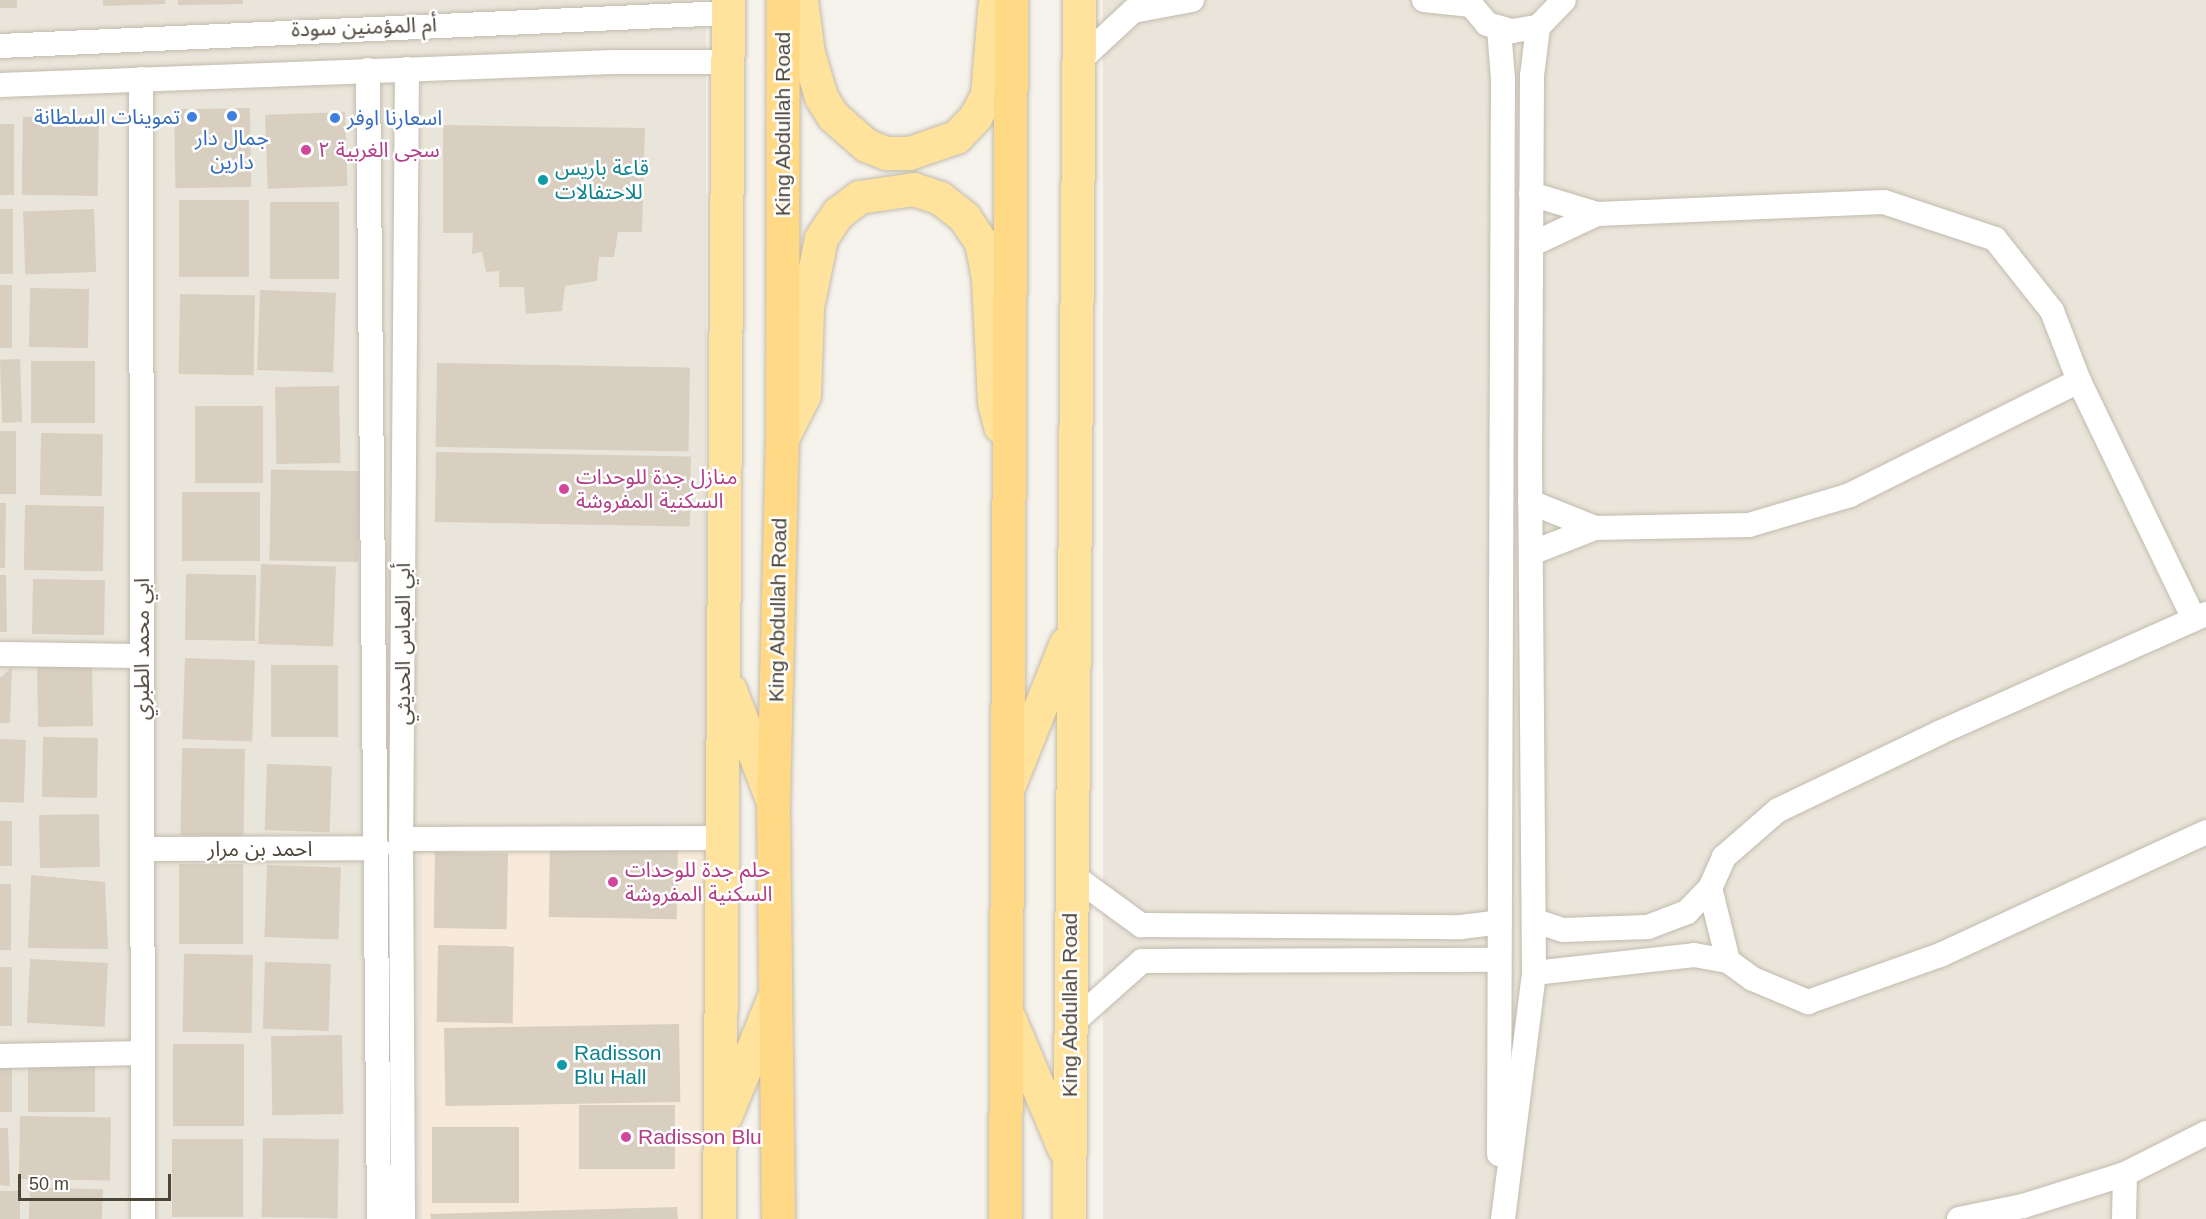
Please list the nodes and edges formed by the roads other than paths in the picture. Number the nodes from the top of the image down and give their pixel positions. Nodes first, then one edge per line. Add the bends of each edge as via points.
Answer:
1 (783, 0) edge
2 (801, 0) edge
3 (995, 0) edge
4 (1011, 0) edge
5 (1079, 0) edge
6 (1192, 0) edge
7 (1424, 0) edge
8 (1564, 0) edge
9 (1468, 2) edge
10 (728, 6) edge
11 (512, 11) edge
12 (1538, 27) junction
13 (1499, 29) junction
14 (0, 46) edge
15 (728, 62) junction
16 (1078, 62) junction
17 (407, 69) junction
18 (368, 70) junction
19 (141, 79) junction
20 (0, 85) edge
21 (1531, 194) junction
22 (1597, 214) junction
23 (1531, 245) junction
24 (2079, 381) junction
25 (782, 438) junction
26 (1008, 457) junction
27 (1530, 502) junction
28 (1595, 528) junction
29 (1531, 554) junction
30 (2200, 616) edge
31 (1072, 628) junction
32 (0, 654) edge
33 (142, 656) junction
34 (723, 675) junction
35 (1007, 789) junction
36 (773, 802) junction
37 (2206, 832) edge
38 (723, 838) junction
39 (401, 839) junction
40 (378, 848) junction
41 (142, 849) junction
42 (1071, 874) junction
43 (1710, 888) junction
44 (1535, 921) junction
45 (1500, 922) junction
46 (1499, 960) junction
47 (1728, 961) junction
48 (1534, 974) junction
49 (773, 999) junction
50 (1006, 1011) junction
51 (1070, 1025) junction
52 (142, 1053) junction
53 (0, 1056) edge
54 (720, 1129) junction
55 (2206, 1133) edge
56 (1069, 1161) junction
57 (2125, 1174) junction
58 (143, 1219) edge
59 (379, 1219) edge
60 (403, 1219) edge
61 (720, 1219) edge
62 (778, 1219) edge
63 (1005, 1219) edge
64 (1069, 1219) edge
65 (1501, 1219) edge
66 (1959, 1219) edge
67 (2124, 1219) edge

1 - 25 highway, King Abdullah Road
2 - 3 main road via 808,53 821,96 833,116 866,145 886,153 909,153 956,137 975,117 987,95
4 - 26 highway
5 - 16 main road, King Abdullah Road
6 - 16 street via 1133,11
7 - 9 street
8 - 12 street
9 - 13 street
10 - 11 street, أم المؤمنين سودة
10 - 15 main road
11 - 14 street, أم المؤمنين سودة
12 - 13 street
12 - 21 street via 1532,76
13 - 45 street via 1503,79
15 - 17 street, أم المؤمنين سودة
15 - 34 main road
16 - 31 main road, King Abdullah Road
17 - 18 street, أم المؤمنين سودة
17 - 39 street, أبي العباس الحديثي
18 - 19 street, أم المؤمنين سودة
18 - 40 street, أبي العباس الحديثي
19 - 20 street, أم المؤمنين سودة
19 - 33 street, ابي محمد الطبري
21 - 22 street
21 - 23 street
22 - 23 street
22 - 24 street via 1884,202 1995,239 2052,311
23 - 27 street
24 - 28 street via 1850,495 1749,525
24 - 30 street
25 - 26 main road via 804,395 807,307 821,238 838,213 859,197 913,189 948,204 964,217 981,242 988,279 994,402
25 - 36 highway, King Abdullah Road
26 - 35 highway
27 - 28 street
27 - 29 street
28 - 29 street
29 - 44 street
30 - 43 street via 1778,810 1724,857
31 - 35 main road
31 - 42 main road, King Abdullah Road
32 - 33 street
33 - 41 street, ابي محمد الطبري
34 - 36 main road
34 - 38 main road
35 - 50 highway
36 - 49 highway, King Abdullah Road
37 - 47 street via 1940,955 1808,1002 1753,979
38 - 39 street
38 - 54 main road
39 - 60 street, أبي العباس الحديثي
40 - 41 street, احمد بن مرار
40 - 59 street, أبي العباس الحديثي
41 - 52 street, ابي محمد الطبري
42 - 45 street via 1141,925 1461,927
42 - 51 main road, King Abdullah Road
43 - 44 street via 1687,912 1648,927 1563,930
43 - 47 street
44 - 48 street
45 - 46 street
46 - 51 street via 1142,961
46 - 65 street
47 - 48 street via 1694,955
48 - 65 street
49 - 54 main road
49 - 62 highway, King Abdullah Road
50 - 56 main road
50 - 63 highway
51 - 56 main road, King Abdullah Road
52 - 53 street
52 - 58 street, ابي محمد الطبري
54 - 61 main road
55 - 57 street
56 - 64 main road, King Abdullah Road
57 - 66 street via 2023,1206
57 - 67 street

